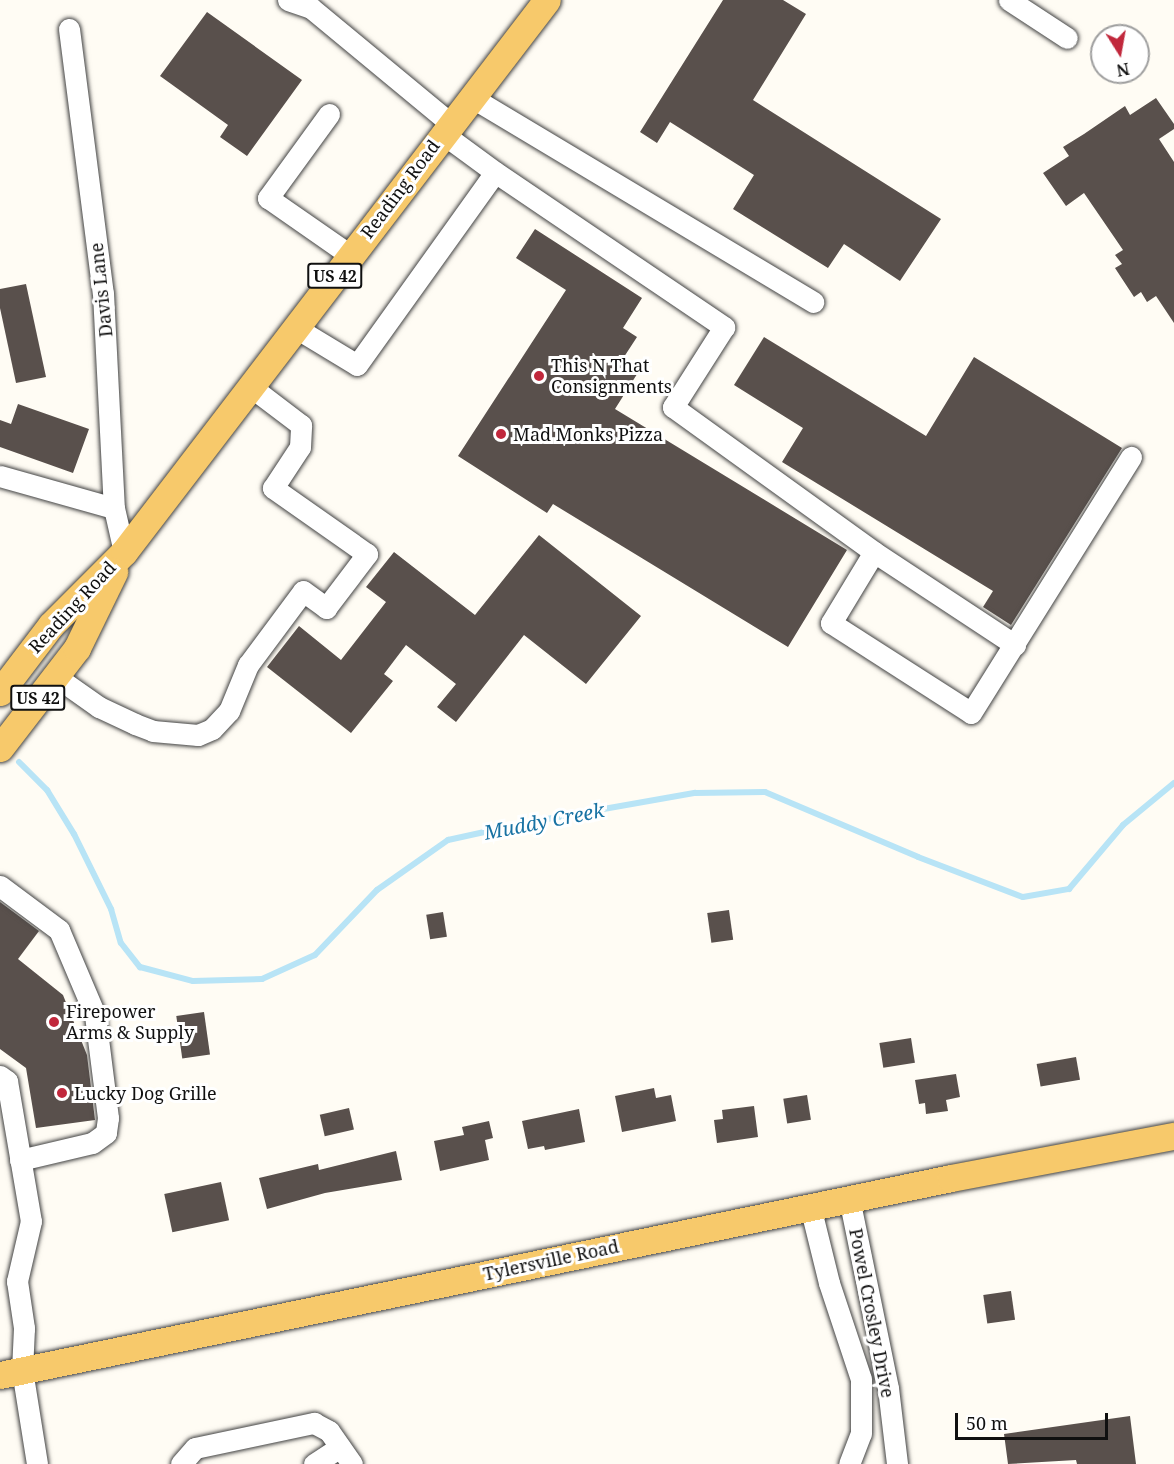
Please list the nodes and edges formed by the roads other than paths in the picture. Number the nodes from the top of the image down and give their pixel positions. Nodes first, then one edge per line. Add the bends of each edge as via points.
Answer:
1 (288, 0) edge
2 (547, 0) edge
3 (1009, 0) edge
4 (69, 29) dead end
5 (1067, 38) dead end
6 (471, 98) junction
7 (329, 114) dead end
8 (446, 128) junction
9 (495, 172) junction
10 (350, 255) junction
11 (813, 302) dead end
12 (296, 328) junction
13 (251, 387) junction
14 (1131, 458) dead end
15 (0, 476) edge
16 (114, 508) junction
17 (124, 552) junction
18 (874, 552) junction
19 (1015, 645) junction
20 (55, 676) junction
21 (0, 692) edge
22 (0, 747) edge
23 (0, 886) edge
24 (0, 1076) edge
25 (1174, 1126) edge
26 (1174, 1136) edge
27 (1103, 1147) junction
28 (20, 1160) junction
29 (849, 1198) junction
30 (810, 1206) junction
31 (11, 1372) edge
32 (346, 1455) edge
33 (37, 1464) edge
34 (181, 1464) edge
35 (314, 1464) edge
36 (849, 1464) edge
37 (897, 1464) edge

1 - 8 street via 311,8
2 - 6 main road, Reading Road / US 42
3 - 5 street
4 - 16 street, Davis Lane via 103,293
6 - 8 main road, Reading Road / US 42
6 - 11 street
7 - 10 street via 268,198
8 - 9 street
8 - 10 main road, Reading Road / US 42
9 - 12 street via 357,364
9 - 18 street via 724,327 673,407
10 - 12 main road, Reading Road / US 42
12 - 13 main road, Reading Road / US 42
13 - 17 main road, Reading Road / US 42
13 - 20 street via 301,425 300,447 273,488 367,554 326,608 303,591 248,665 229,711 212,729 198,735 153,731 120,718
14 - 19 street
15 - 16 street
16 - 17 street, Davis Lane
17 - 20 main road, Reading Road / US 42 via 77,648
17 - 21 main road, Reading Road / US 42 via 51,625
18 - 19 street
18 - 19 street via 831,623 971,713
20 - 22 main road, Reading Road / US 42
23 - 28 street via 59,930 95,1015 108,1118 106,1133 92,1143
24 - 28 street via 7,1081
25 - 27 main road, Tylersville Road
26 - 27 main road, Tylersville Road
27 - 29 main road, Tylersville Road
28 - 31 street via 31,1221 17,1281 24,1328
29 - 30 main road, Tylersville Road
29 - 37 street, Powel Crosley Drive via 888,1388
30 - 31 main road, Tylersville Road
30 - 36 street, Powel Crosley Drive via 829,1283 861,1378 861,1433
31 - 33 street
32 - 34 street via 329,1431 314,1423 195,1448
32 - 35 street

